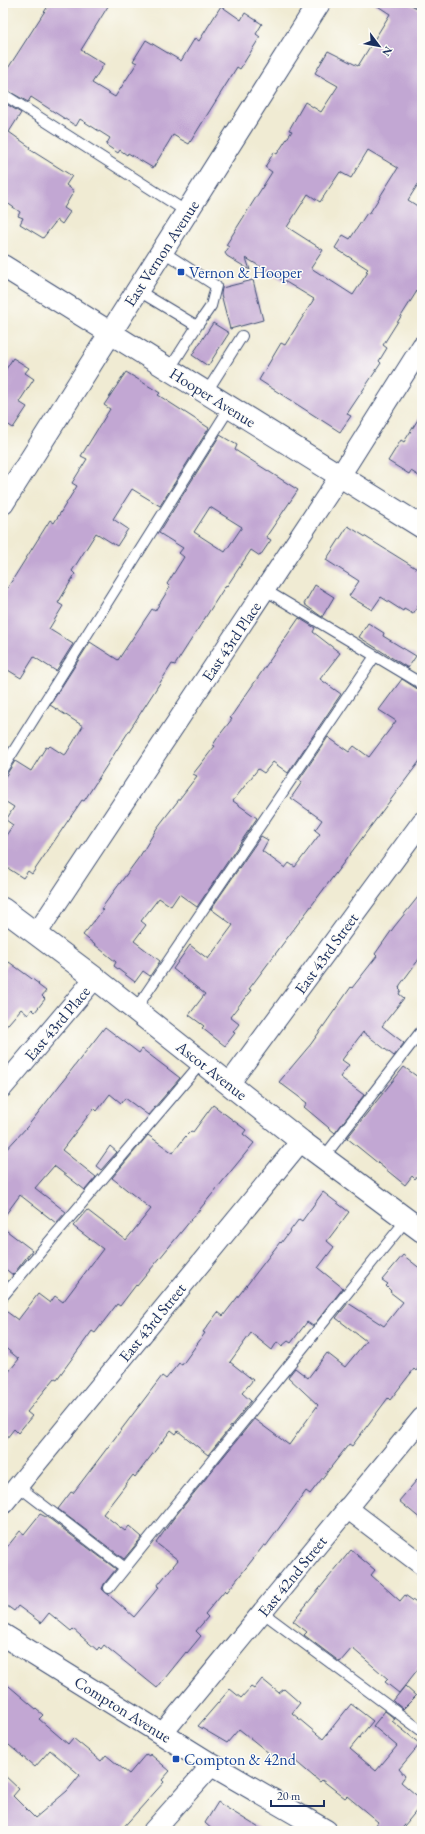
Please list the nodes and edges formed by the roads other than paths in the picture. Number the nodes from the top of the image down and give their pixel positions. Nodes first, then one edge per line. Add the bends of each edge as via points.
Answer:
1 (319, 3) edge
2 (3, 94) edge
3 (187, 212) junction
4 (162, 251) junction
5 (3, 266) edge
6 (137, 290) junction
7 (197, 326) junction
8 (110, 333) junction
9 (242, 336) dead end
10 (422, 346) edge
11 (169, 370) junction
12 (206, 393) junction
13 (230, 407) junction
14 (340, 476) junction
15 (3, 503) edge
16 (422, 527) edge
17 (265, 590) junction
18 (375, 656) junction
19 (422, 684) edge
20 (3, 768) edge
21 (422, 822) edge
22 (3, 909) edge
23 (37, 933) junction
24 (95, 978) junction
25 (135, 1010) junction
26 (422, 1030) edge
27 (202, 1062) junction
28 (230, 1084) junction
29 (3, 1087) edge
30 (301, 1141) junction
31 (324, 1158) junction
32 (417, 1224) edge
33 (3, 1296) edge
34 (422, 1418) edge
35 (18, 1486) junction
36 (3, 1504) edge
37 (347, 1508) junction
38 (422, 1565) edge
39 (125, 1568) junction
40 (109, 1588) dead end
41 (262, 1612) junction
42 (3, 1635) edge
43 (422, 1731) edge
44 (162, 1734) junction
45 (212, 1765) junction
46 (153, 1831) edge
47 (326, 1831) edge

1 - 3 street, East Vernon Avenue
2 - 3 lane
3 - 4 street, East Vernon Avenue
4 - 6 street, East Vernon Avenue
4 - 7 lane via 216,286 211,306
5 - 8 street, Hooper Avenue
6 - 7 lane
6 - 8 street, East Vernon Avenue
7 - 11 lane
8 - 11 street, Hooper Avenue
8 - 15 street, East Vernon Avenue
9 - 12 lane
10 - 14 street, East 43rd Place
11 - 12 street, Hooper Avenue
12 - 13 street, Hooper Avenue
13 - 14 street, Hooper Avenue
13 - 20 lane
14 - 16 street, Hooper Avenue
14 - 17 street, East 43rd Place
17 - 18 lane
17 - 23 street, East 43rd Place
18 - 19 lane
18 - 25 lane
21 - 28 street, East 43rd Street
22 - 23 street, Ascot Avenue
23 - 24 street, Ascot Avenue
24 - 25 street, Ascot Avenue
24 - 29 street, East 43rd Place
25 - 27 street, Ascot Avenue
26 - 31 lane
27 - 28 street, Ascot Avenue
27 - 33 lane
28 - 30 street, Ascot Avenue
30 - 31 street, Ascot Avenue
30 - 35 street, East 43rd Street
31 - 32 street, Ascot Avenue
32 - 39 lane
34 - 37 street, East 42nd Street
35 - 36 street, East 43rd Street
35 - 39 lane
37 - 38 street
37 - 41 street, East 42nd Street
39 - 40 lane
41 - 43 lane
41 - 44 street, East 42nd Street
42 - 44 street, Compton Avenue
44 - 45 street, Compton Avenue
45 - 46 street
45 - 47 street, Compton Avenue

